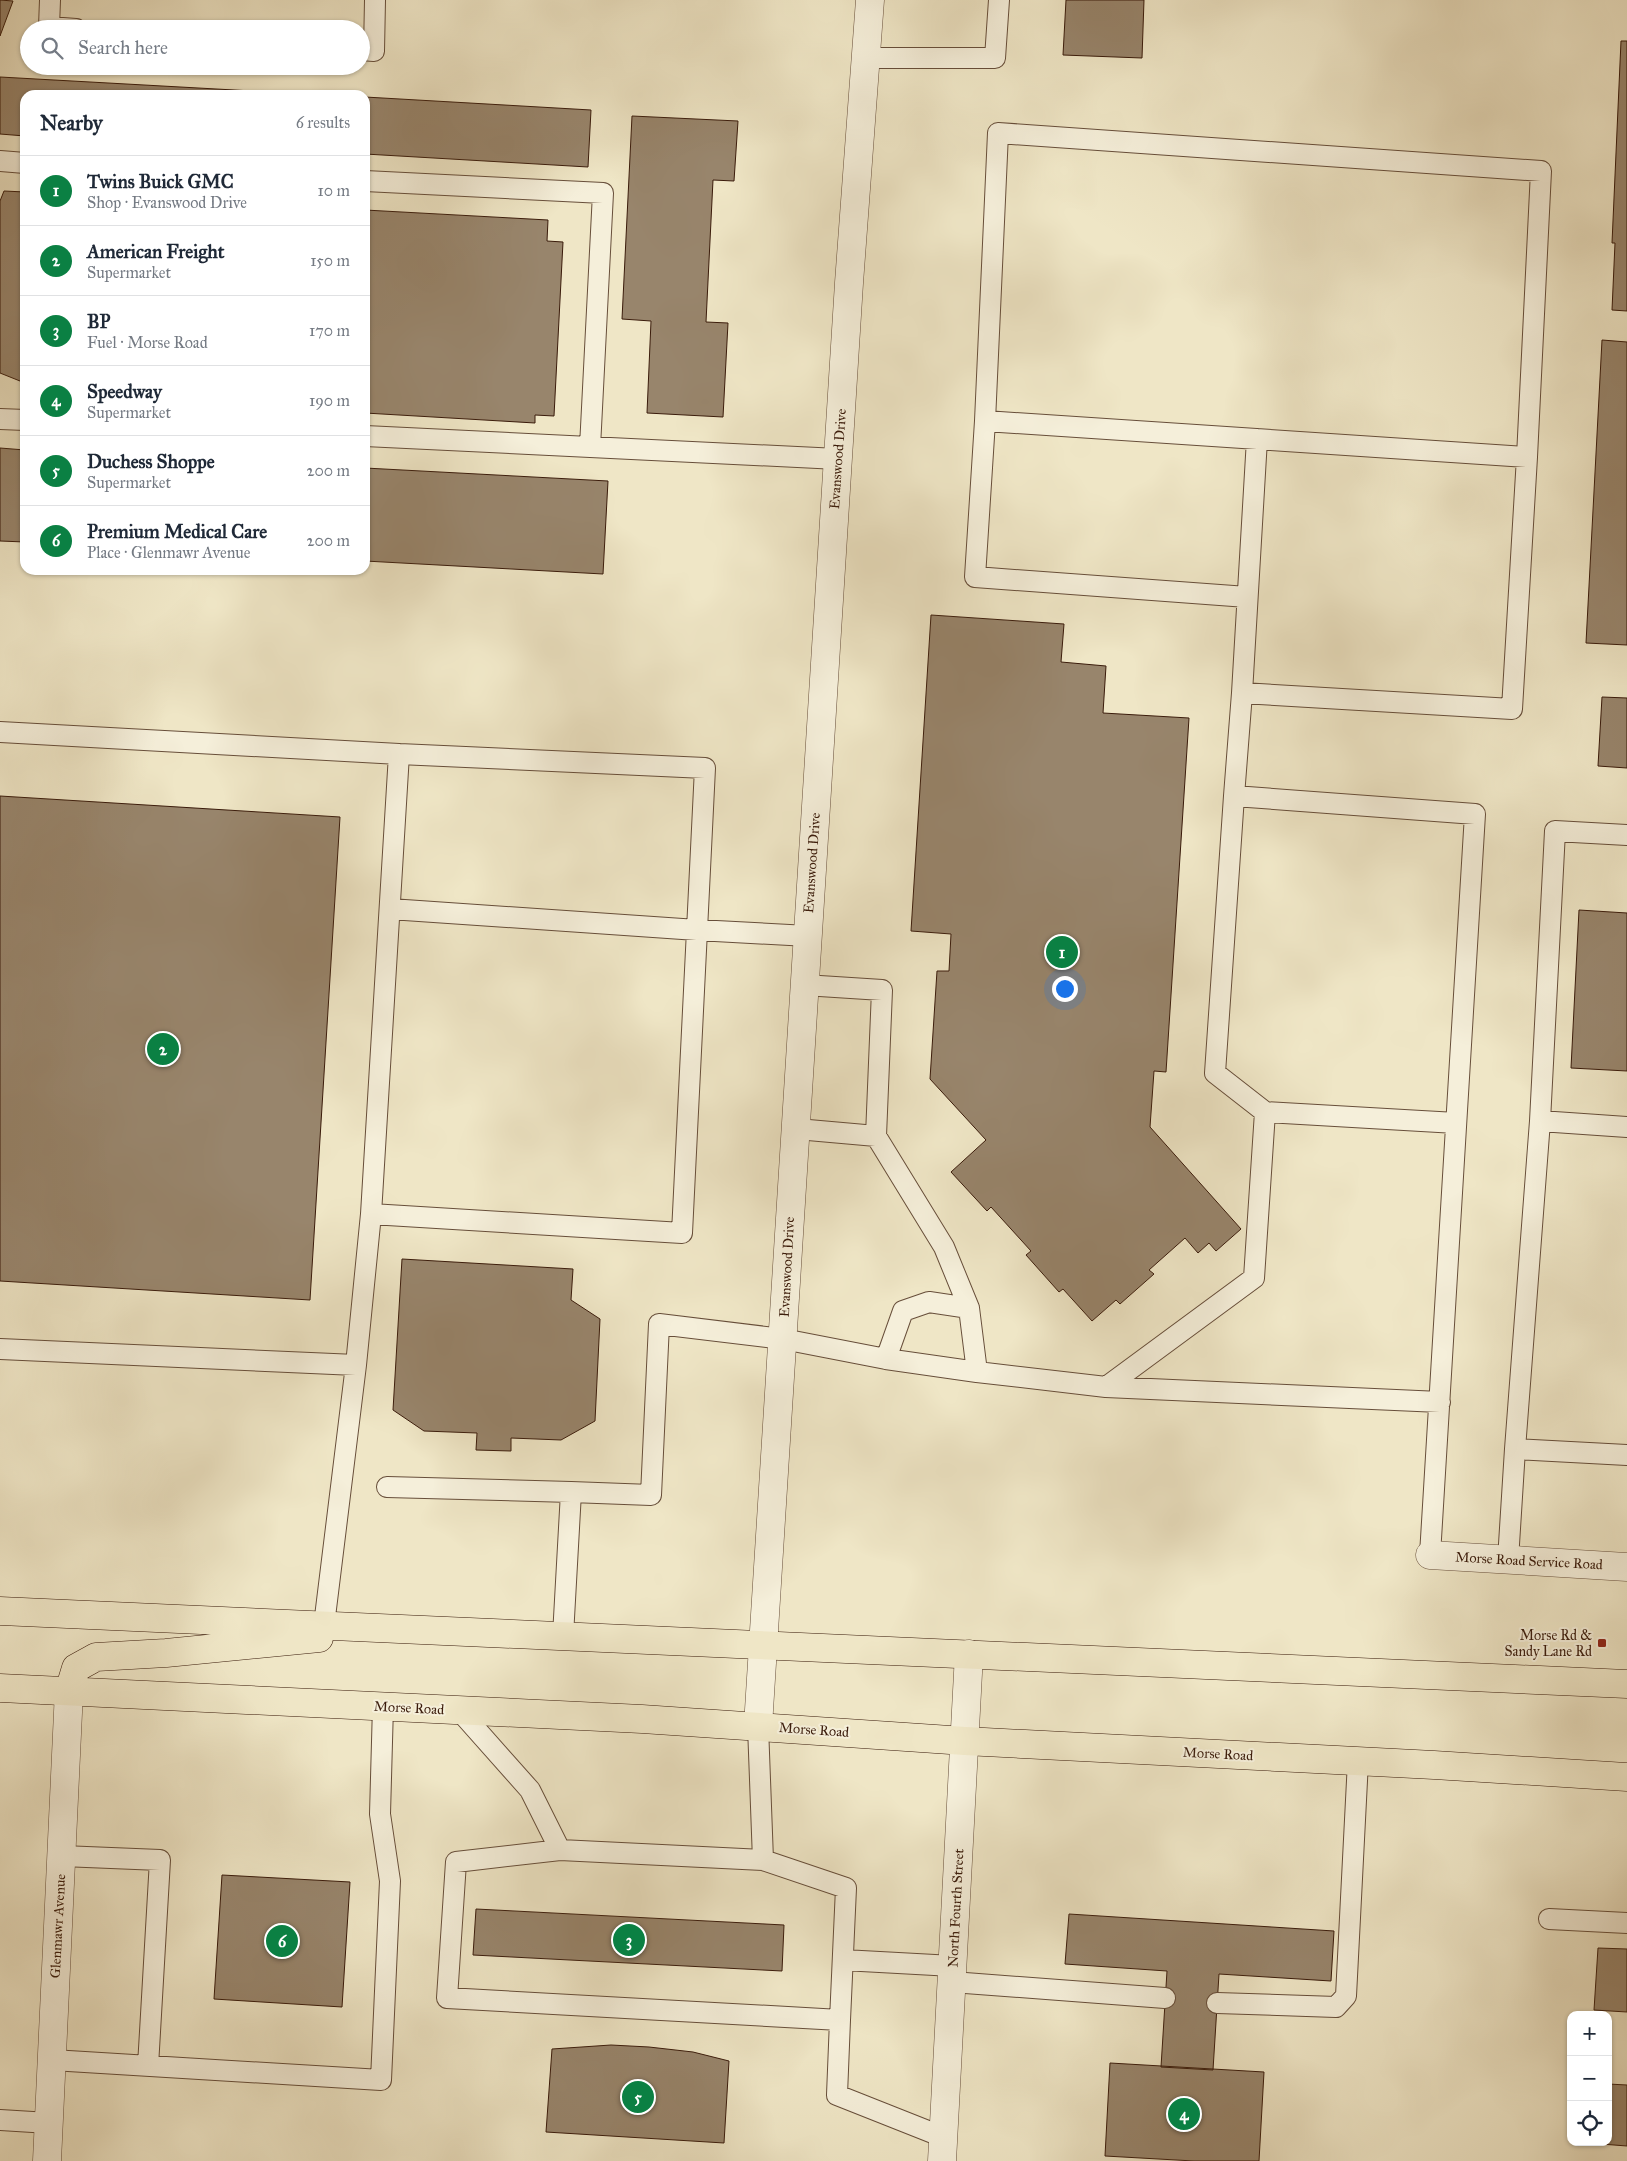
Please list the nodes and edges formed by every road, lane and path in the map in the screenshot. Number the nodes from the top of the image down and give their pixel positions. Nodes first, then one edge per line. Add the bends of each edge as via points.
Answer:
1 (50, 0) edge
2 (375, 0) edge
3 (870, 0) edge
4 (999, 0) edge
5 (49, 20) edge
6 (370, 51) edge
7 (866, 58) junction
8 (0, 161) edge
9 (20, 163) edge
10 (370, 181) edge
11 (0, 419) edge
12 (20, 420) edge
13 (985, 421) junction
14 (370, 436) edge
15 (1257, 439) junction
16 (590, 447) junction
17 (1527, 458) junction
18 (838, 460) junction
19 (1247, 597) junction
20 (1242, 693) junction
21 (0, 732) edge
22 (399, 754) junction
23 (1234, 796) junction
24 (1627, 835) edge
25 (390, 909) junction
26 (697, 930) junction
27 (808, 936) junction
28 (804, 985) junction
29 (1265, 1112) junction
30 (1540, 1121) junction
31 (1456, 1123) junction
32 (1627, 1127) edge
33 (797, 1129) junction
34 (876, 1136) junction
35 (371, 1214) junction
36 (969, 1308) junction
37 (783, 1339) junction
38 (0, 1349) edge
39 (886, 1359) junction
40 (356, 1365) junction
41 (977, 1372) junction
42 (1106, 1387) junction
43 (1440, 1402) junction
44 (1515, 1449) junction
45 (1627, 1455) edge
46 (388, 1487) dead end
47 (571, 1492) junction
48 (1430, 1555) joint
49 (1508, 1560) junction
50 (1627, 1567) edge
51 (0, 1611) edge
52 (324, 1625) junction
53 (402, 1629) junction
54 (562, 1636) junction
55 (762, 1645) junction
56 (969, 1654) junction
57 (1627, 1684) edge
58 (0, 1688) edge
59 (69, 1691) junction
60 (383, 1706) junction
61 (458, 1710) junction
62 (758, 1726) junction
63 (965, 1741) junction
64 (1358, 1761) junction
65 (1627, 1778) edge
66 (560, 1850) junction
67 (62, 1856) junction
68 (763, 1860) junction
69 (1549, 1919) dead end
70 (1627, 1923) edge
71 (843, 1960) junction
72 (953, 1974) junction
73 (1165, 1998) dead end
74 (1217, 2003) dead end
75 (840, 2020) junction
76 (52, 2060) junction
77 (148, 2066) junction
78 (0, 2120) edge
79 (49, 2123) junction
80 (943, 2149) edge
81 (47, 2161) edge

1 - 5 lane
2 - 6 lane via 374,52
3 - 7 street, Evanswood Drive
4 - 7 lane via 996,58
7 - 18 street, Evanswood Drive
8 - 9 lane
10 - 16 lane via 603,194
11 - 12 lane
13 - 15 lane
13 - 17 lane via 998,133 1541,171
13 - 19 lane via 975,577
14 - 16 lane
15 - 17 lane
15 - 19 lane
16 - 18 lane
17 - 20 lane via 1512,709
18 - 27 street, Evanswood Drive
19 - 20 lane
20 - 23 lane
21 - 22 lane
22 - 25 lane
22 - 26 lane via 705,768
23 - 29 lane via 1215,1072
23 - 31 lane via 1475,814
24 - 30 lane via 1554,831
25 - 26 lane
25 - 35 lane
26 - 27 lane
26 - 35 lane via 682,1233
27 - 28 street, Evanswood Drive
28 - 33 street, Evanswood Drive
28 - 34 lane via 882,990
29 - 31 lane
29 - 42 lane via 1254,1278
30 - 32 lane
30 - 44 lane
31 - 43 lane
33 - 34 lane
33 - 37 street, Evanswood Drive
34 - 36 lane via 944,1247
35 - 40 lane
36 - 39 lane via 929,1302 903,1311
36 - 41 lane
37 - 39 lane
37 - 47 lane via 659,1324 651,1495
37 - 55 street, Evanswood Drive
38 - 40 lane
39 - 41 lane
40 - 52 lane
41 - 42 lane
42 - 43 lane
43 - 48 lane
44 - 45 lane
44 - 49 lane
46 - 47 lane
47 - 54 lane
48 - 49 street, Morse Road Service Road
49 - 50 street, Morse Road Service Road
51 - 52 main road
52 - 53 main road
53 - 54 main road
53 - 59 main road via 260,1645 96,1658 76,1668
54 - 55 main road
55 - 56 main road
55 - 62 street, Evanswood Drive
56 - 57 main road
56 - 63 street, North Fourth Street
58 - 59 main road, Morse Road
59 - 60 main road, Morse Road
59 - 67 street, Glenmawr Avenue
60 - 61 main road, Morse Road
60 - 77 lane via 380,1814 390,1881 381,2080
61 - 62 main road, Morse Road
61 - 66 lane via 530,1790
62 - 63 main road, Morse Road
62 - 68 lane
63 - 64 main road, Morse Road
63 - 72 street, North Fourth Street
64 - 65 main road, Morse Road
64 - 74 lane via 1346,1996 1336,2007
66 - 68 lane
66 - 75 lane via 456,1862 447,1998
67 - 76 street, Glenmawr Avenue
67 - 77 lane via 160,1860
68 - 71 lane via 846,1888
69 - 70 lane
71 - 72 lane
71 - 75 lane
72 - 73 lane
72 - 80 street, North Fourth Street
75 - 80 lane via 837,2095
76 - 77 lane
76 - 79 street, Glenmawr Avenue
78 - 79 lane
79 - 81 street, Glenmawr Avenue

